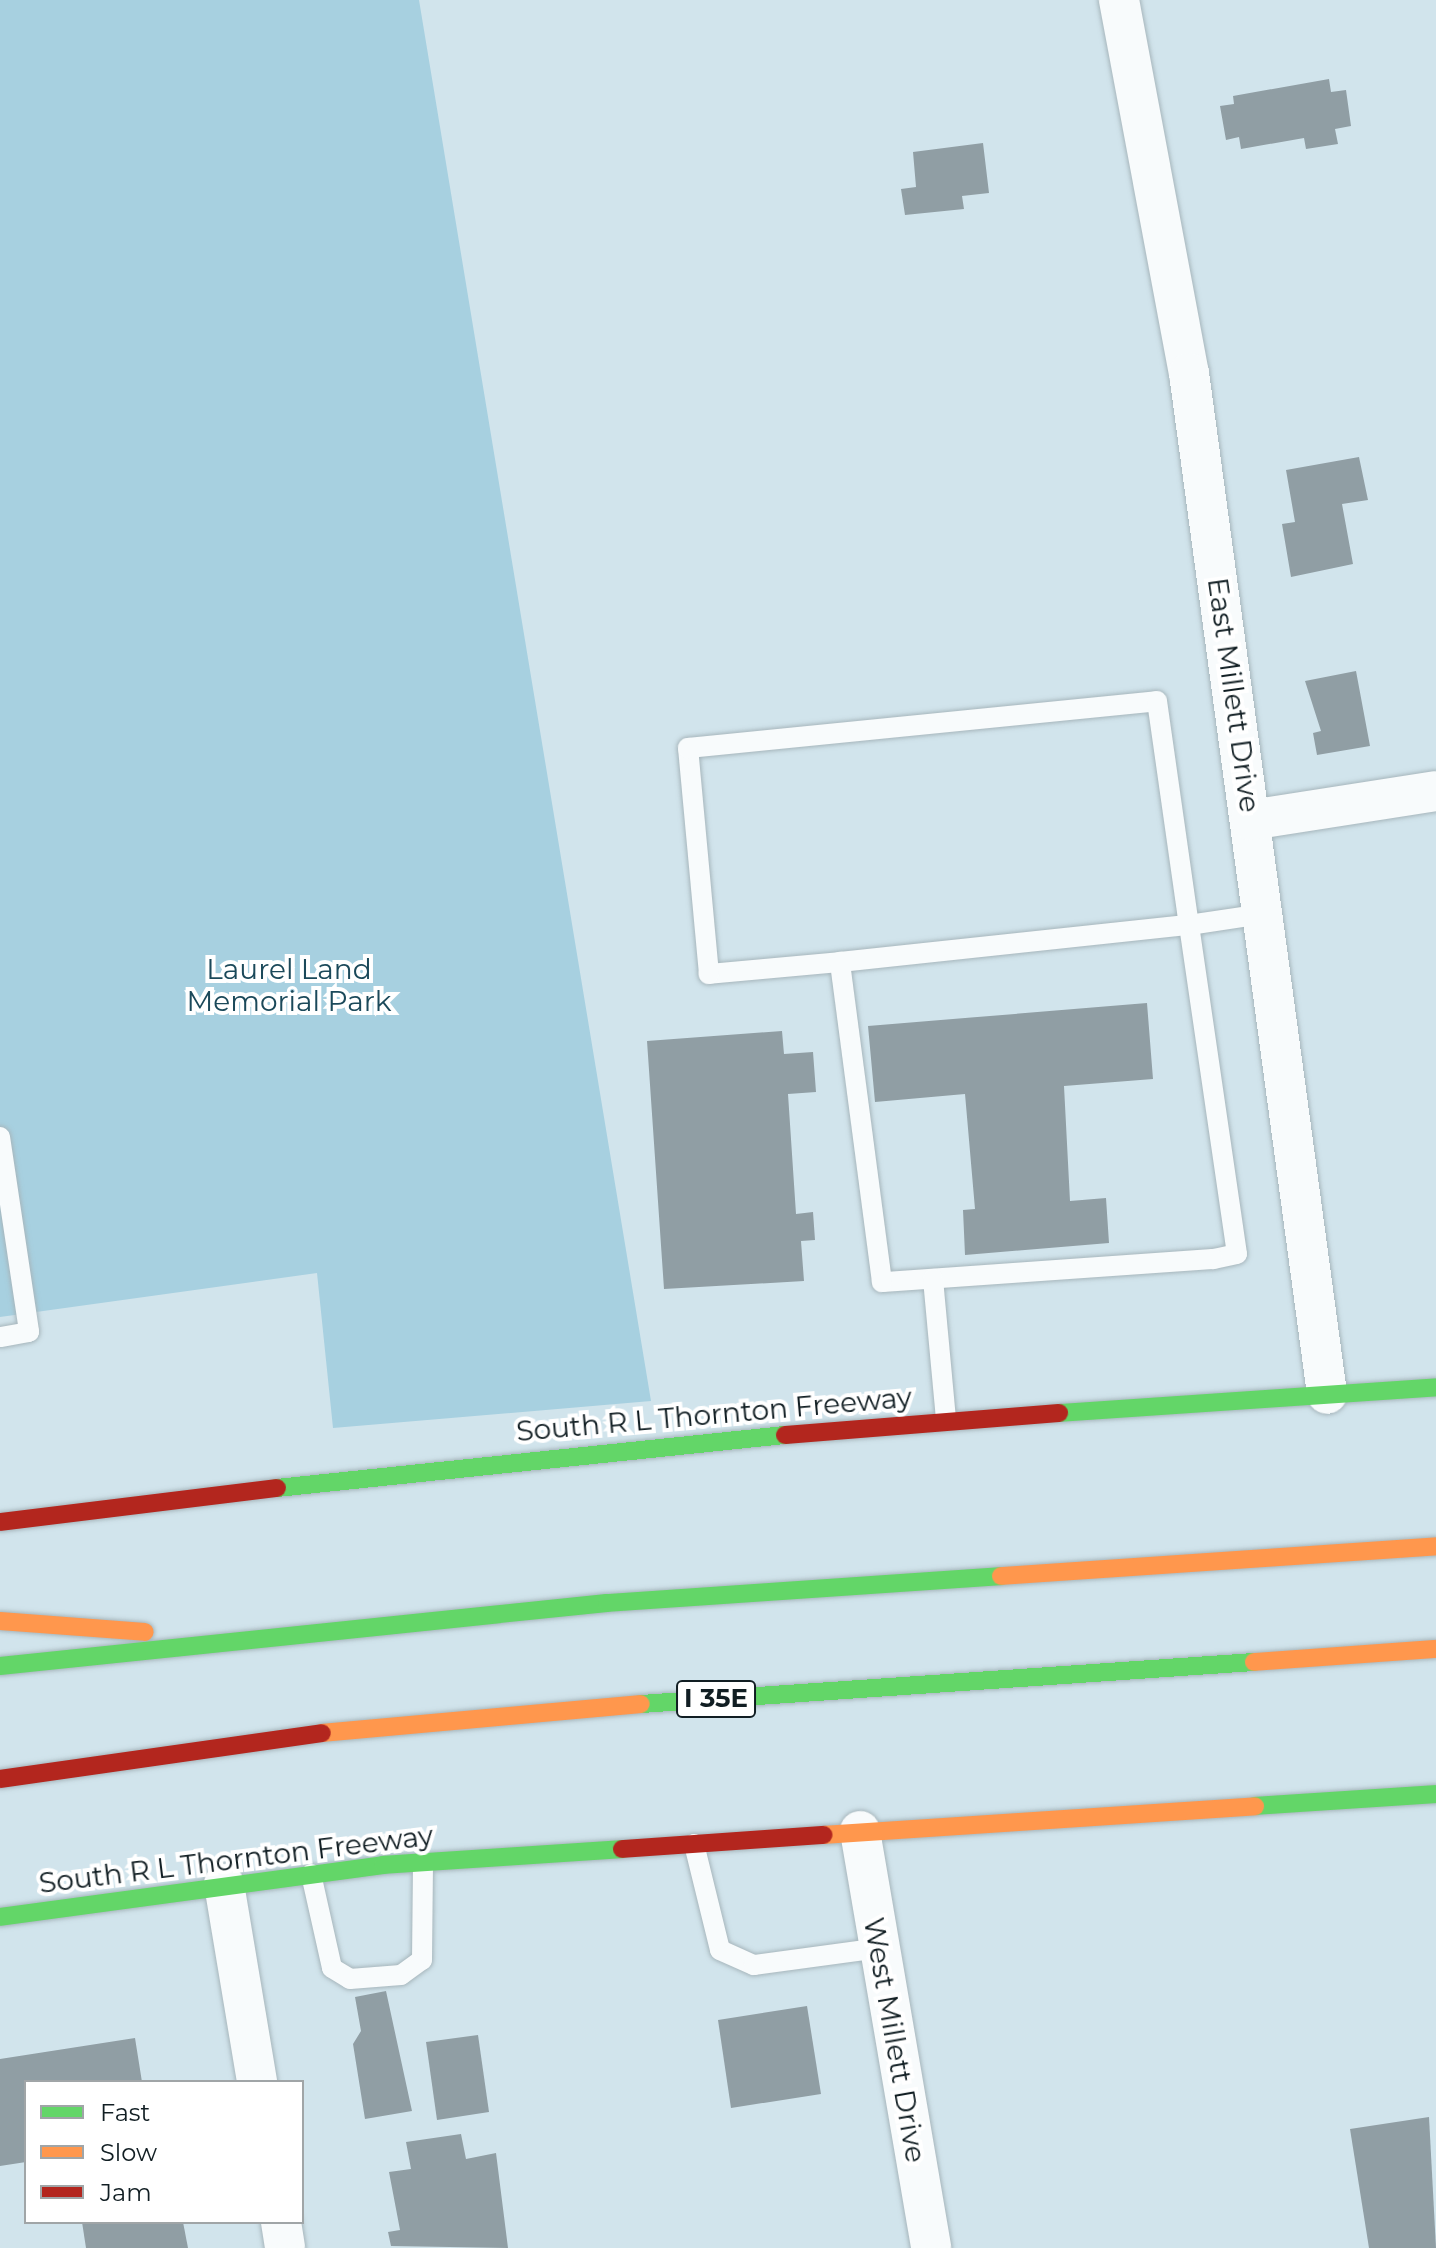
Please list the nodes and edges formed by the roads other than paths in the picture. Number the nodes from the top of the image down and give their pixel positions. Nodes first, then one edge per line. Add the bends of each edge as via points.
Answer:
1 (1119, 0) edge
2 (1436, 791) edge
3 (1251, 820) junction
4 (1263, 914) junction
5 (1189, 925) junction
6 (840, 962) junction
7 (0, 1137) edge
8 (933, 1279) junction
9 (0, 1337) edge
10 (1436, 1387) edge
11 (1327, 1394) junction
12 (946, 1420) junction
13 (0, 1522) edge
14 (1436, 1546) edge
15 (0, 1621) edge
16 (231, 1640) junction
17 (1436, 1649) edge
18 (0, 1666) edge
19 (0, 1779) edge
20 (1436, 1794) edge
21 (860, 1831) junction
22 (694, 1844) junction
23 (423, 1863) junction
24 (311, 1874) junction
25 (224, 1884) junction
26 (0, 1917) edge
27 (880, 1948) junction
28 (257, 2080) edge
29 (281, 2224) edge
30 (285, 2248) edge
31 (931, 2248) edge

1 - 3 street, East Millett Drive via 1189,373
2 - 3 street
3 - 4 street, East Millett Drive
4 - 5 lane
4 - 11 street, East Millett Drive
5 - 6 lane
5 - 6 lane via 1157,701 688,748 709,974
5 - 8 lane via 1237,1254
6 - 8 lane via 882,1282
7 - 9 lane via 29,1332
8 - 12 lane
10 - 11 main road, South R L Thornton Freeway
11 - 12 main road, South R L Thornton Freeway
12 - 13 main road, South R L Thornton Freeway via 463,1466
14 - 16 main road via 607,1603
15 - 16 main road
16 - 18 main road
17 - 19 main road, I 35E via 346,1730
20 - 21 main road, South R L Thornton Freeway
21 - 22 main road, South R L Thornton Freeway
21 - 27 street, West Millett Drive
22 - 23 main road, South R L Thornton Freeway
22 - 27 lane via 720,1950 754,1965
23 - 24 main road, South R L Thornton Freeway
23 - 24 lane via 422,1960 401,1975 350,1979 332,1968
24 - 25 main road, South R L Thornton Freeway
25 - 26 main road, South R L Thornton Freeway
25 - 28 street
27 - 31 street, West Millett Drive
29 - 30 street

